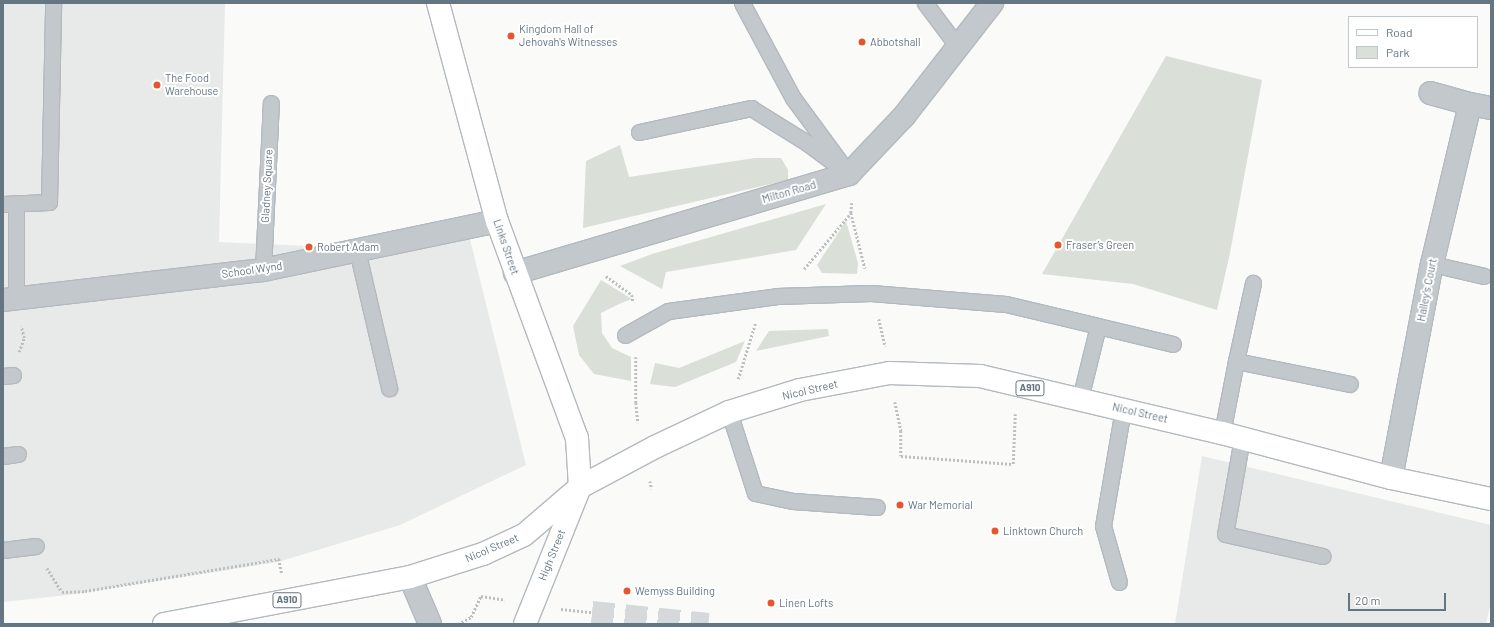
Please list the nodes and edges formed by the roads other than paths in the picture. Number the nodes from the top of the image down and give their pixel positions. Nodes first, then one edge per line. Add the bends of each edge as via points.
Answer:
1 (53, 3) edge
2 (438, 3) edge
3 (742, 3) edge
4 (925, 3) edge
5 (992, 3) edge
6 (958, 47) junction
7 (1430, 93) dead end
8 (271, 103) dead end
9 (1470, 104) junction
10 (1491, 108) edge
11 (640, 132) dead end
12 (849, 174) junction
13 (10, 203) edge
14 (497, 221) junction
15 (357, 250) junction
16 (1432, 264) junction
17 (263, 270) junction
18 (515, 273) junction
19 (1484, 276) dead end
20 (1253, 283) dead end
21 (9, 299) edge
22 (1098, 326) junction
23 (630, 332) road end
24 (1173, 344) dead end
25 (1236, 361) junction
26 (1350, 384) dead end
27 (389, 388) dead end
28 (1080, 399) junction
29 (1123, 409) junction
30 (729, 412) junction
31 (1232, 435) junction
32 (1391, 478) junction
33 (580, 487) junction
34 (1491, 499) edge
35 (877, 508) dead end
36 (36, 546) road end
37 (3, 550) edge
38 (1323, 556) dead end
39 (410, 577) junction
40 (1119, 582) dead end
41 (164, 624) edge
42 (430, 624) edge
43 (525, 624) edge

1 - 13 lane via 49,202
2 - 14 main road, Links Street
3 - 12 lane via 793,98
4 - 6 lane
5 - 6 street
6 - 12 street via 904,116
7 - 9 street
8 - 17 lane, Gladney Square
9 - 10 street
9 - 16 street, Halley's Court
11 - 12 lane via 751,108 807,143
12 - 18 street, Milton Road
13 - 21 lane
14 - 15 street, School Wynd
14 - 18 main road, Links Street
15 - 17 street, School Wynd
15 - 27 lane
16 - 19 lane
16 - 32 street, Halley's Court
17 - 21 street, School Wynd
18 - 33 main road, Links Street via 577,438
20 - 25 lane
22 - 23 lane via 1006,304 871,293 777,296 668,310
22 - 24 lane
22 - 28 lane
25 - 26 lane
25 - 31 lane
28 - 29 main road, Nicol Street / A910
28 - 30 main road, Nicol Street / A910 via 980,376 889,373 800,390
29 - 31 main road, Nicol Street / A910
29 - 40 lane via 1103,526
30 - 33 main road, Nicol Street / A910
30 - 35 lane via 755,493 793,501
31 - 32 main road, Nicol Street / A910
31 - 38 lane via 1225,534
32 - 34 main road, Nicol Street / A910
33 - 39 main road, Nicol Street / A910 via 524,535 483,554
33 - 43 main road, High Street
36 - 37 lane
39 - 41 main road, Nicol Street / A910
39 - 42 street

